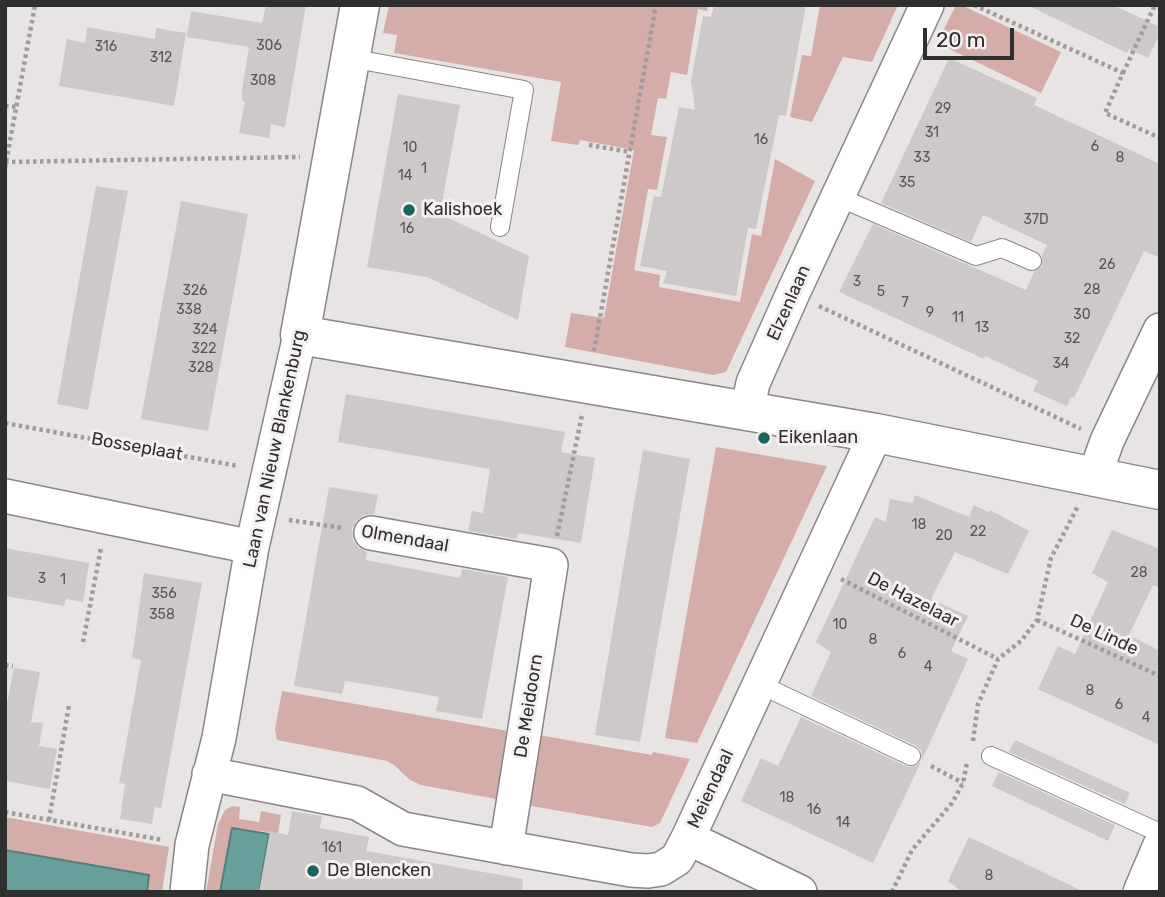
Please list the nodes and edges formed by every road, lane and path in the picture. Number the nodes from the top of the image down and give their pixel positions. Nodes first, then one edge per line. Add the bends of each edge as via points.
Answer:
1 (35, 5) edge
2 (359, 5) edge
3 (656, 5) edge
4 (927, 5) edge
5 (974, 5) edge
6 (1155, 5) edge
7 (350, 58) junction
8 (1123, 73) junction
9 (5, 106) edge
10 (16, 107) junction
11 (1160, 138) edge
12 (589, 145) dead end
13 (630, 152) junction
14 (332, 156) junction
15 (6, 164) edge
16 (838, 197) junction
17 (500, 227) dead end
18 (1032, 261) dead end
19 (793, 293) junction
20 (300, 335) junction
21 (1154, 343) edge
22 (588, 385) junction
23 (747, 411) junction
24 (5, 423) edge
25 (876, 433) junction
26 (1107, 441) junction
27 (269, 471) junction
28 (1094, 478) junction
29 (1160, 490) edge
30 (5, 496) edge
31 (259, 515) junction
32 (107, 516) junction
33 (371, 533) joint
34 (252, 547) junction
35 (551, 565) junction
36 (815, 565) junction
37 (1037, 620) junction
38 (83, 642) dead end
39 (999, 659) junction
40 (5, 665) edge
41 (13, 666) dead end
42 (1160, 676) edge
43 (760, 684) junction
44 (69, 705) dead end
45 (972, 748) dead end
46 (970, 755) dead end
47 (911, 756) joint
48 (991, 756) dead end
49 (209, 775) junction
50 (962, 783) junction
51 (5, 812) edge
52 (49, 820) junction
53 (1160, 833) edge
54 (688, 838) junction
55 (192, 845) junction
56 (1160, 845) edge
57 (506, 848) junction
58 (187, 892) edge
59 (800, 892) edge
60 (892, 892) edge
61 (1140, 892) edge

1 - 10 path
2 - 7 street, Laan van Nieuw Blankenburg
3 - 13 path
4 - 16 street, Elzenlaan
5 - 8 path
6 - 8 path
7 - 14 street, Laan van Nieuw Blankenburg
7 - 17 lane via 524,90
8 - 11 path via 1105,113
9 - 10 path
10 - 15 path
12 - 13 path
13 - 22 path
14 - 15 path
14 - 20 street, Laan van Nieuw Blankenburg
16 - 18 lane via 976,256 1002,248
16 - 19 street, Elzenlaan
19 - 23 street, Elzenlaan via 753,383
19 - 26 path
20 - 22 street
20 - 27 street, Laan van Nieuw Blankenburg
21 - 26 street
22 - 23 street
22 - 35 path
23 - 25 street
24 - 27 path, Bosseplaat
25 - 28 street
25 - 36 street, Meiendaal
26 - 28 street
27 - 31 street, Laan van Nieuw Blankenburg
28 - 29 street
28 - 37 path via 1051,558
30 - 32 street
31 - 33 path, Olmendaal
31 - 34 street, Laan van Nieuw Blankenburg
32 - 34 street
32 - 38 path
33 - 35 street, Olmendaal
34 - 49 street, Laan van Nieuw Blankenburg
35 - 57 street, De Meidoorn
36 - 39 path, De Hazelaar
36 - 43 street, Meiendaal
37 - 39 path
37 - 42 path, De Linde
39 - 45 path via 978,704
40 - 41 path
43 - 47 lane
43 - 54 street, Meiendaal
44 - 52 path
46 - 50 path
47 - 50 path
48 - 53 lane
49 - 55 street, Laan van Nieuw Blankenburg
49 - 57 street, Meiendaal via 357,803 403,829
50 - 60 path via 952,803 912,850
51 - 52 path
52 - 55 path
54 - 57 street, Meiendaal via 677,859 648,871
54 - 59 street
55 - 58 street, Laan van Nieuw Blankenburg
56 - 61 street

